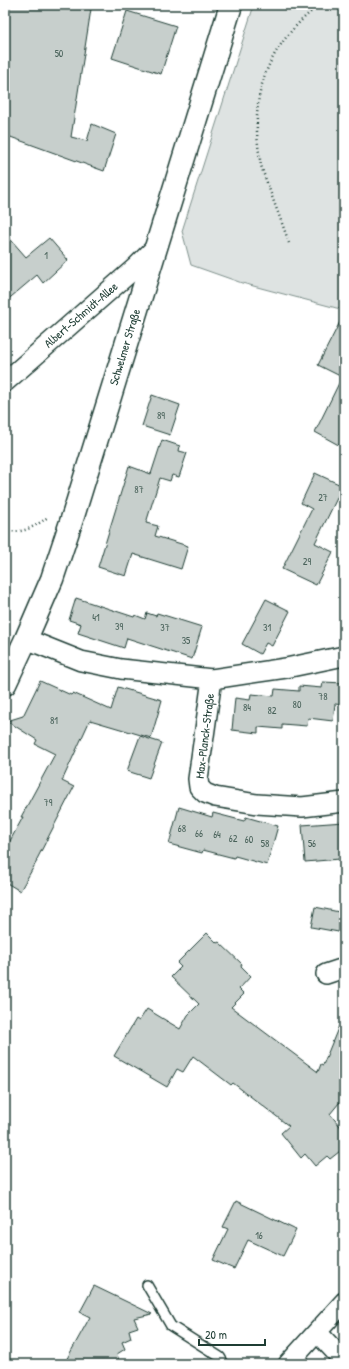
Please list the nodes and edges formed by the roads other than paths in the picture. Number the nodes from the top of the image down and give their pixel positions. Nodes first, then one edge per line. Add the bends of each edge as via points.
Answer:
1 (231, 5) edge
2 (156, 247) junction
3 (5, 382) edge
4 (26, 639) junction
5 (344, 656) edge
6 (212, 679) junction
7 (5, 684) edge
8 (344, 802) edge
9 (344, 968) edge
10 (326, 974) dead end
11 (147, 1285) dead end
12 (344, 1302) edge
13 (317, 1332) junction
14 (344, 1361) edge
15 (224, 1364) edge
16 (288, 1364) edge

1 - 2 street, Schwelmer Straße
2 - 3 street, Albert-Schmidt-Allee
2 - 4 street, Schwelmer Straße via 74,513 52,579
4 - 6 street, Max-Planck-Straße via 81,661 121,669
4 - 7 street, Schwelmer Straße
5 - 6 street, Max-Planck-Straße
6 - 8 street, Max-Planck-Straße via 198,779 199,787 205,793 265,805 302,807
9 - 10 street
11 - 15 lane via 171,1326 220,1357
12 - 13 street
13 - 14 street
13 - 16 street

